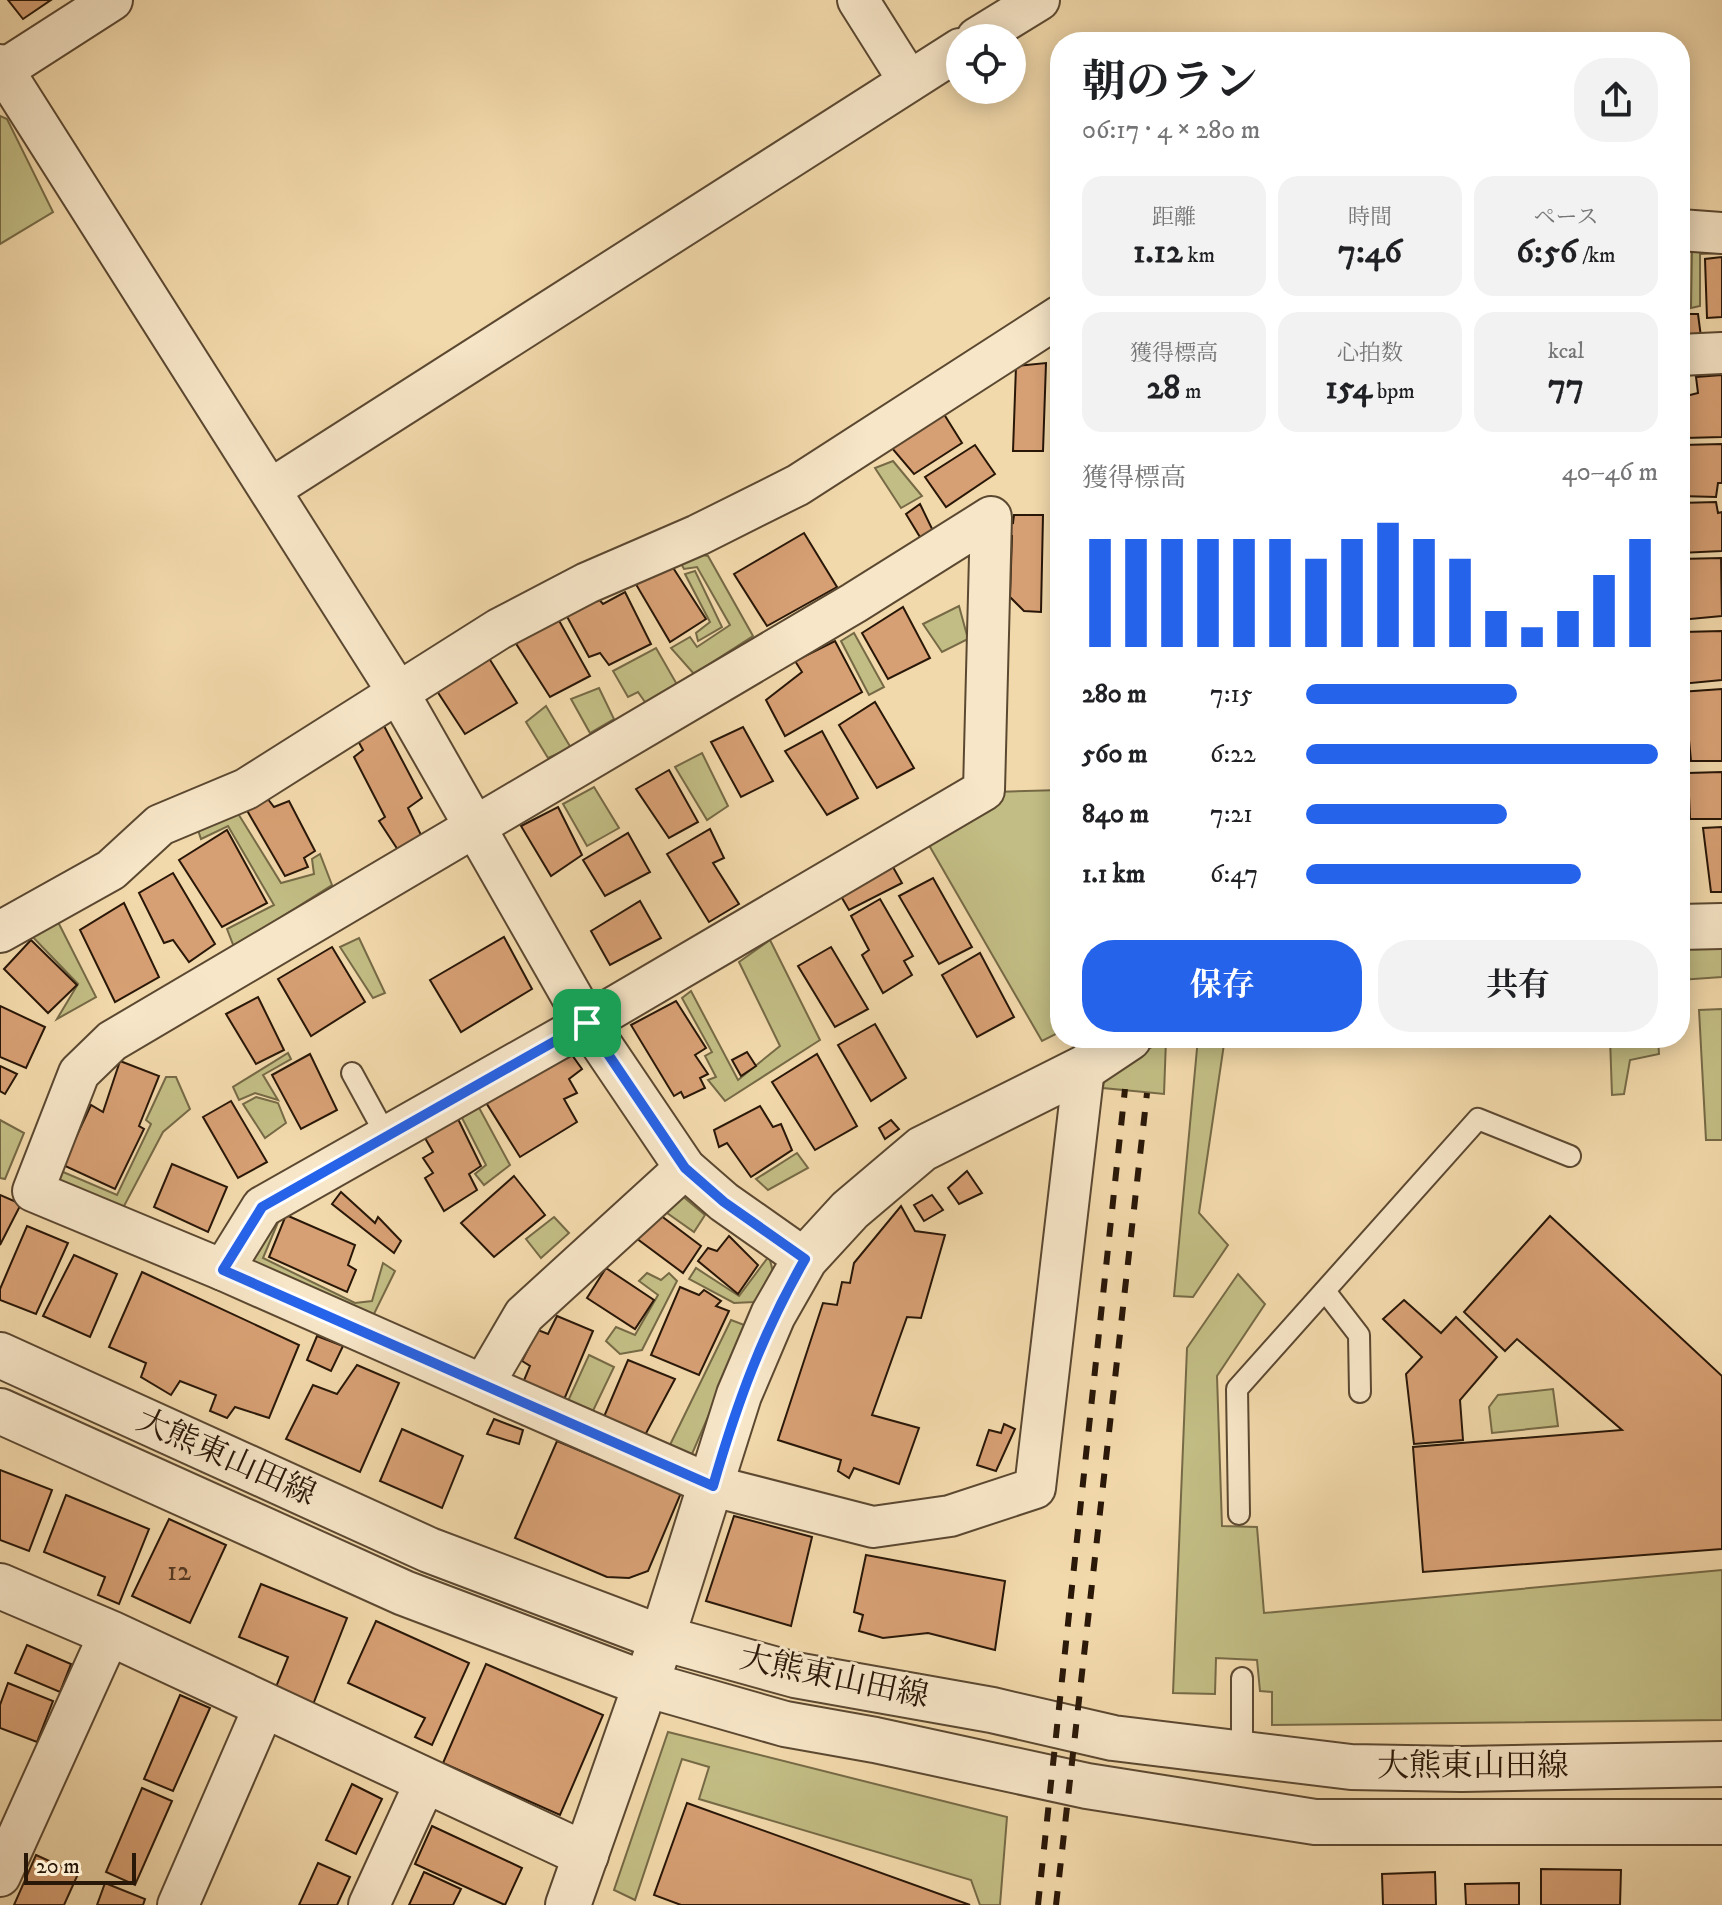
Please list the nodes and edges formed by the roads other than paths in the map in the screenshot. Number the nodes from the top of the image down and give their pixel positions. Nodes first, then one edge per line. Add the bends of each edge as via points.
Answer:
1 (112, 0) edge
2 (858, 0) edge
3 (1039, 0) edge
4 (1000, 24) edge
5 (946, 58) edge
6 (1, 69) edge
7 (909, 81) junction
8 (1690, 231) edge
9 (1722, 233) edge
10 (1050, 322) edge
11 (1722, 353) edge
12 (1690, 355) edge
13 (271, 489) junction
14 (399, 694) junction
15 (477, 826) junction
16 (1722, 926) edge
17 (1690, 927) edge
18 (0, 932) edge
19 (587, 1023) junction
20 (1114, 1048) edge
21 (1084, 1068) junction
22 (352, 1073) dead end
23 (387, 1137) junction
24 (1570, 1156) dead end
25 (685, 1168) junction
26 (805, 1259) junction
27 (223, 1270) junction
28 (1325, 1291) junction
29 (0, 1355) edge
30 (483, 1385) junction
31 (1360, 1392) dead end
32 (0, 1411) edge
33 (713, 1486) junction
34 (1239, 1514) dead end
35 (0, 1586) edge
36 (110, 1633) junction
37 (662, 1638) junction
38 (1242, 1678) dead end
39 (645, 1684) junction
40 (264, 1707) junction
41 (1242, 1756) junction
42 (1722, 1764) edge
43 (426, 1781) junction
44 (1722, 1822) edge
45 (586, 1855) junction
46 (0, 1876) edge
47 (178, 1905) edge
48 (369, 1905) edge
49 (568, 1905) edge

1 - 6 street
2 - 7 street
3 - 4 street
5 - 7 street
6 - 13 street
7 - 13 street
8 - 9 street
10 - 14 street via 798,485 512,622
11 - 12 street
13 - 14 street
14 - 15 street
14 - 18 street via 246,789 160,825 111,870
15 - 19 street
15 - 19 street via 991,517 984,790
15 - 27 street via 112,1041 79,1073 33,1191
16 - 17 street
19 - 23 street
19 - 25 street
20 - 21 street
21 - 26 street via 922,1149 850,1210
21 - 33 street via 1035,1488 950,1516 873,1527
22 - 23 lane
23 - 27 street via 262,1207
24 - 28 lane via 1478,1119
25 - 26 street
25 - 30 street via 524,1315
26 - 33 street via 773,1315 739,1395
27 - 30 street
28 - 31 lane via 1359,1335
28 - 34 lane via 1237,1389
29 - 37 street, 大熊東山田線 via 429,1550
30 - 33 street
32 - 39 street, 大熊東山田線 via 404,1593
33 - 37 street
35 - 36 street
36 - 40 street
36 - 46 street
37 - 39 street
37 - 41 street, 大熊東山田線 via 795,1675 1113,1738
38 - 41 lane
39 - 44 street, 大熊東山田線 via 785,1724 1087,1786 1315,1822
39 - 45 street
40 - 43 street
40 - 47 street
41 - 42 street, 大熊東山田線 via 1351,1767 1446,1769
43 - 45 street
43 - 48 street
45 - 49 street

